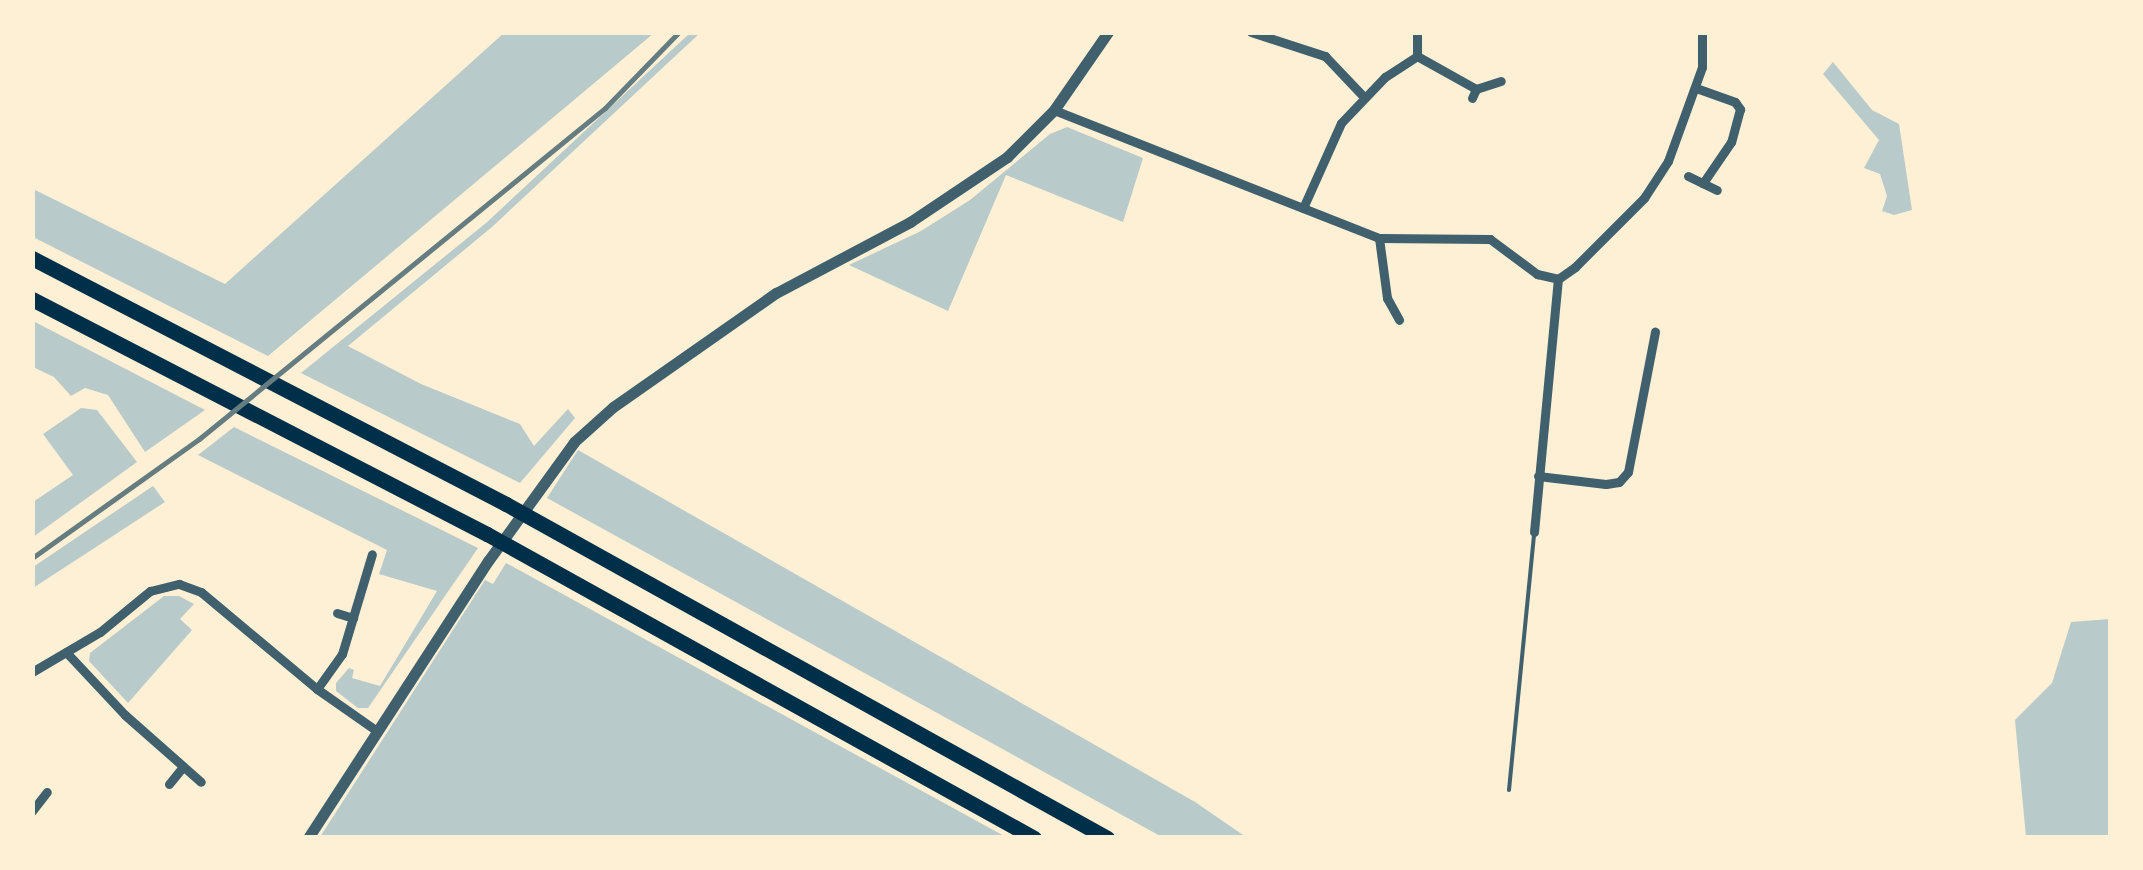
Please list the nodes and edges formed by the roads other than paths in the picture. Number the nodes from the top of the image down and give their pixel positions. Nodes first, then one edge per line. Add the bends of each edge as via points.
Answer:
1 (1108, 32) edge
2 (1418, 32) edge
3 (1702, 32) edge
4 (1255, 33) edge
5 (1418, 56) junction
6 (1500, 80) dead end
7 (1696, 88) junction
8 (1364, 97) junction
9 (1054, 110) junction
10 (1688, 176) dead end
11 (1704, 183) junction
12 (1717, 190) dead end
13 (1303, 208) junction
14 (1379, 238) junction
15 (32, 258) edge
16 (1558, 279) junction
17 (32, 299) edge
18 (1400, 320) dead end
19 (1655, 332) dead end
20 (1538, 476) junction
21 (1534, 532) joint
22 (372, 554) dead end
23 (337, 613) dead end
24 (353, 618) junction
25 (66, 652) junction
26 (32, 672) edge
27 (316, 689) junction
28 (377, 731) junction
29 (183, 766) junction
30 (200, 782) dead end
31 (169, 784) dead end
32 (1510, 790) dead end
33 (48, 792) dead end
34 (34, 806) edge
35 (308, 838) edge
36 (1034, 838) edge
37 (1107, 838) edge

1 - 9 street
2 - 5 street
3 - 7 street
4 - 8 street via 1325,56
5 - 6 street via 1474,94
5 - 8 street
7 - 11 street via 1740,110 1732,142
7 - 16 street via 1651,188
8 - 13 street via 1334,136
9 - 13 street
9 - 28 street via 959,192 776,293 612,407 552,468
10 - 11 street
11 - 12 street
13 - 14 street
14 - 16 street via 1490,239 1537,274
14 - 18 street via 1387,298
15 - 37 highway via 506,504
16 - 20 street
17 - 36 highway via 487,534
19 - 20 street via 1628,472 1620,482
20 - 21 street
21 - 32 lane
22 - 24 street
23 - 24 street
24 - 27 street via 342,654
25 - 26 street
25 - 27 street via 150,591 179,584 200,592
25 - 29 street
27 - 28 street
28 - 35 street
29 - 30 street
29 - 31 street
33 - 34 street

